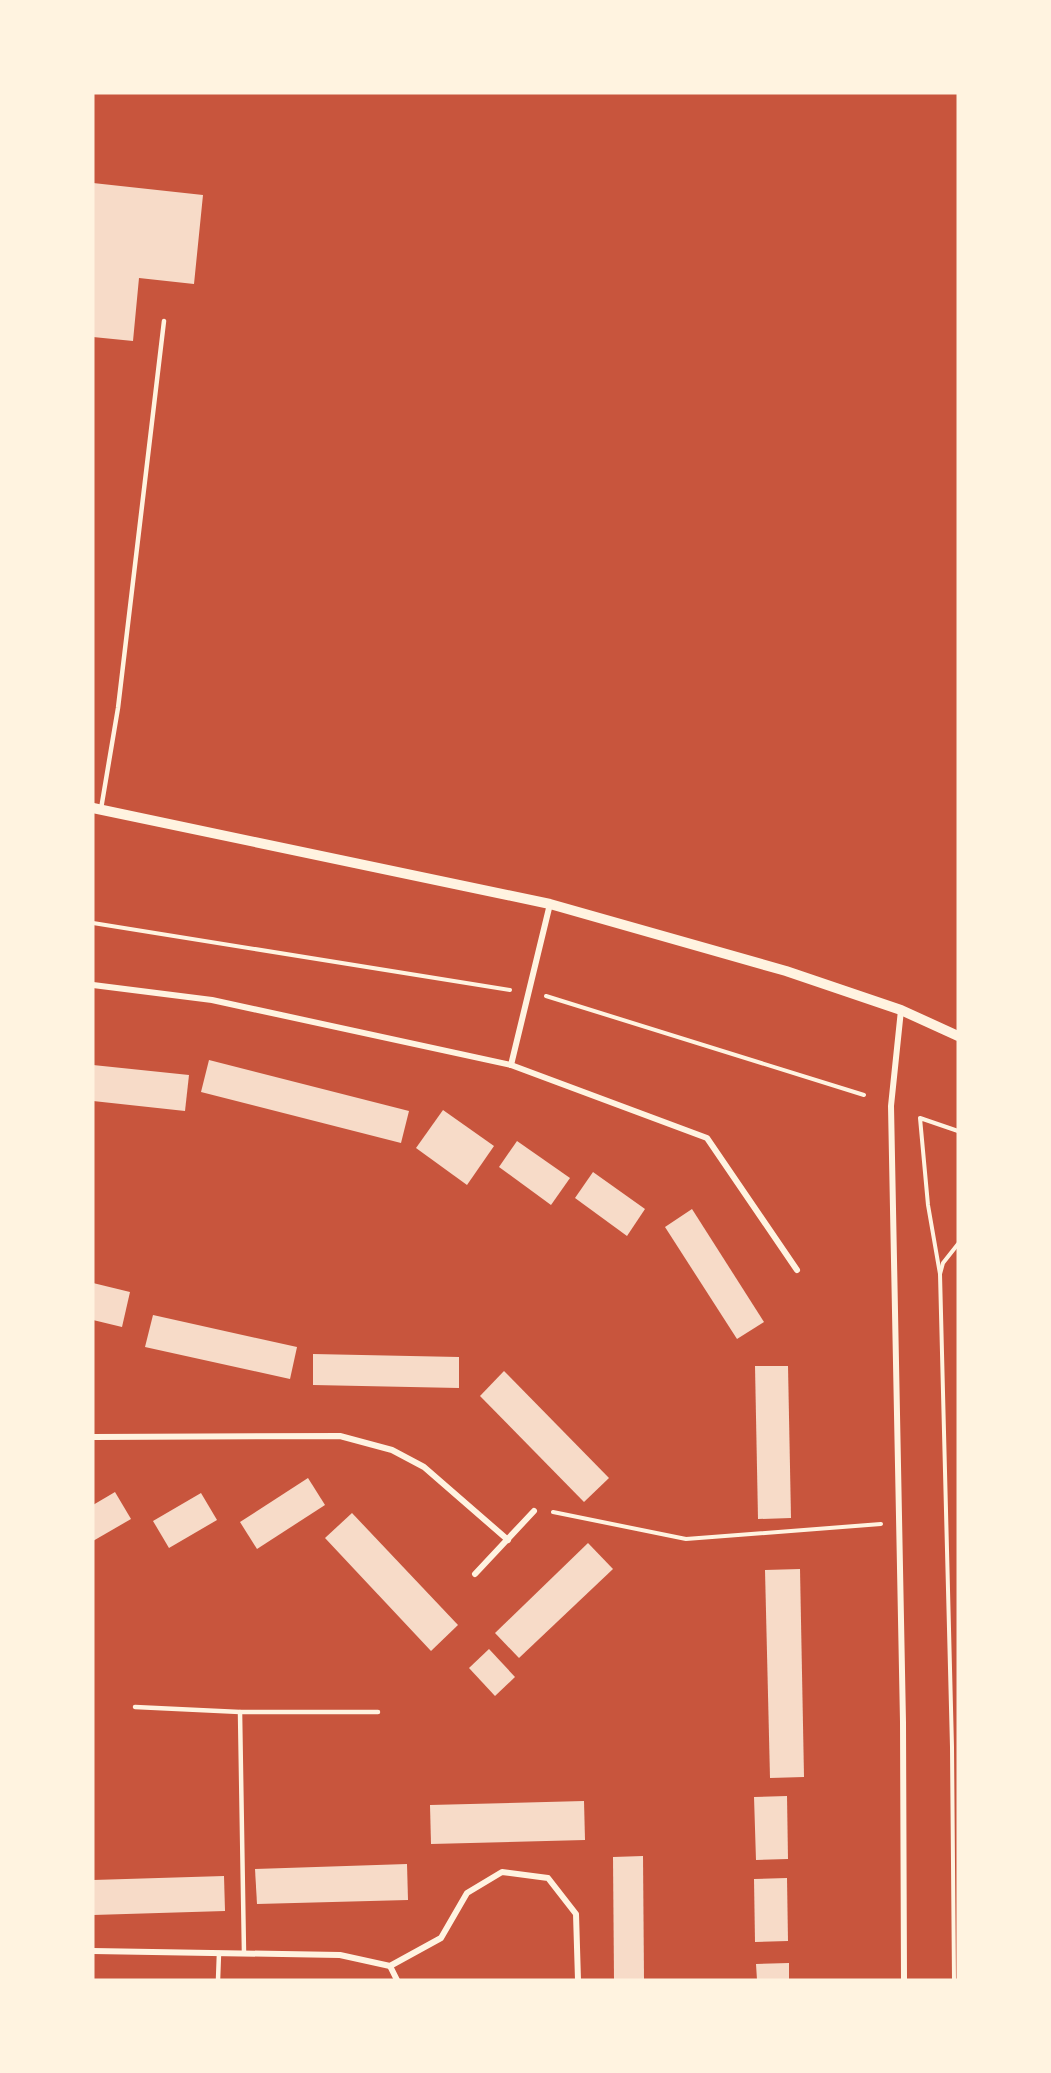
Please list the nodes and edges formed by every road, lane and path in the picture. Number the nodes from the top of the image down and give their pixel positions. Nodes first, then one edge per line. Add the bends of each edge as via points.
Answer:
1 (164, 321) dead end
2 (97, 809) edge
3 (550, 904) junction
4 (93, 923) edge
5 (93, 985) edge
6 (519, 991) dead end
7 (545, 996) dead end
8 (901, 1010) junction
9 (958, 1036) edge
10 (511, 1065) junction
11 (864, 1095) dead end
12 (958, 1131) edge
13 (958, 1244) edge
14 (797, 1269) dead end
15 (940, 1277) junction
16 (93, 1437) edge
17 (534, 1511) joint
18 (899, 1523) junction
19 (508, 1540) junction
20 (476, 1575) dead end
21 (135, 1707) dead end
22 (240, 1712) junction
23 (378, 1712) dead end
24 (93, 1951) edge
25 (219, 1953) junction
26 (244, 1953) junction
27 (390, 1966) junction
28 (219, 1980) edge
29 (397, 1980) edge
30 (578, 1980) edge
31 (904, 1980) edge
32 (954, 1980) edge

1 - 2 lane via 118,708
2 - 3 street
3 - 8 street via 786,971
3 - 10 street
4 - 6 path
5 - 10 street via 212,1000
7 - 11 path
8 - 9 street
8 - 18 street via 891,1106
10 - 14 street via 707,1138
12 - 15 path via 920,1118
13 - 15 path via 943,1263
15 - 32 path
16 - 19 street via 340,1436 392,1450 424,1467
17 - 18 path via 686,1539
17 - 19 street
18 - 31 street
19 - 20 street
21 - 22 lane
22 - 23 lane
22 - 26 lane
24 - 25 street
25 - 26 street
25 - 28 lane
26 - 27 street via 340,1955
27 - 29 street
27 - 30 street via 441,1938 467,1893 502,1872 548,1878 576,1914

